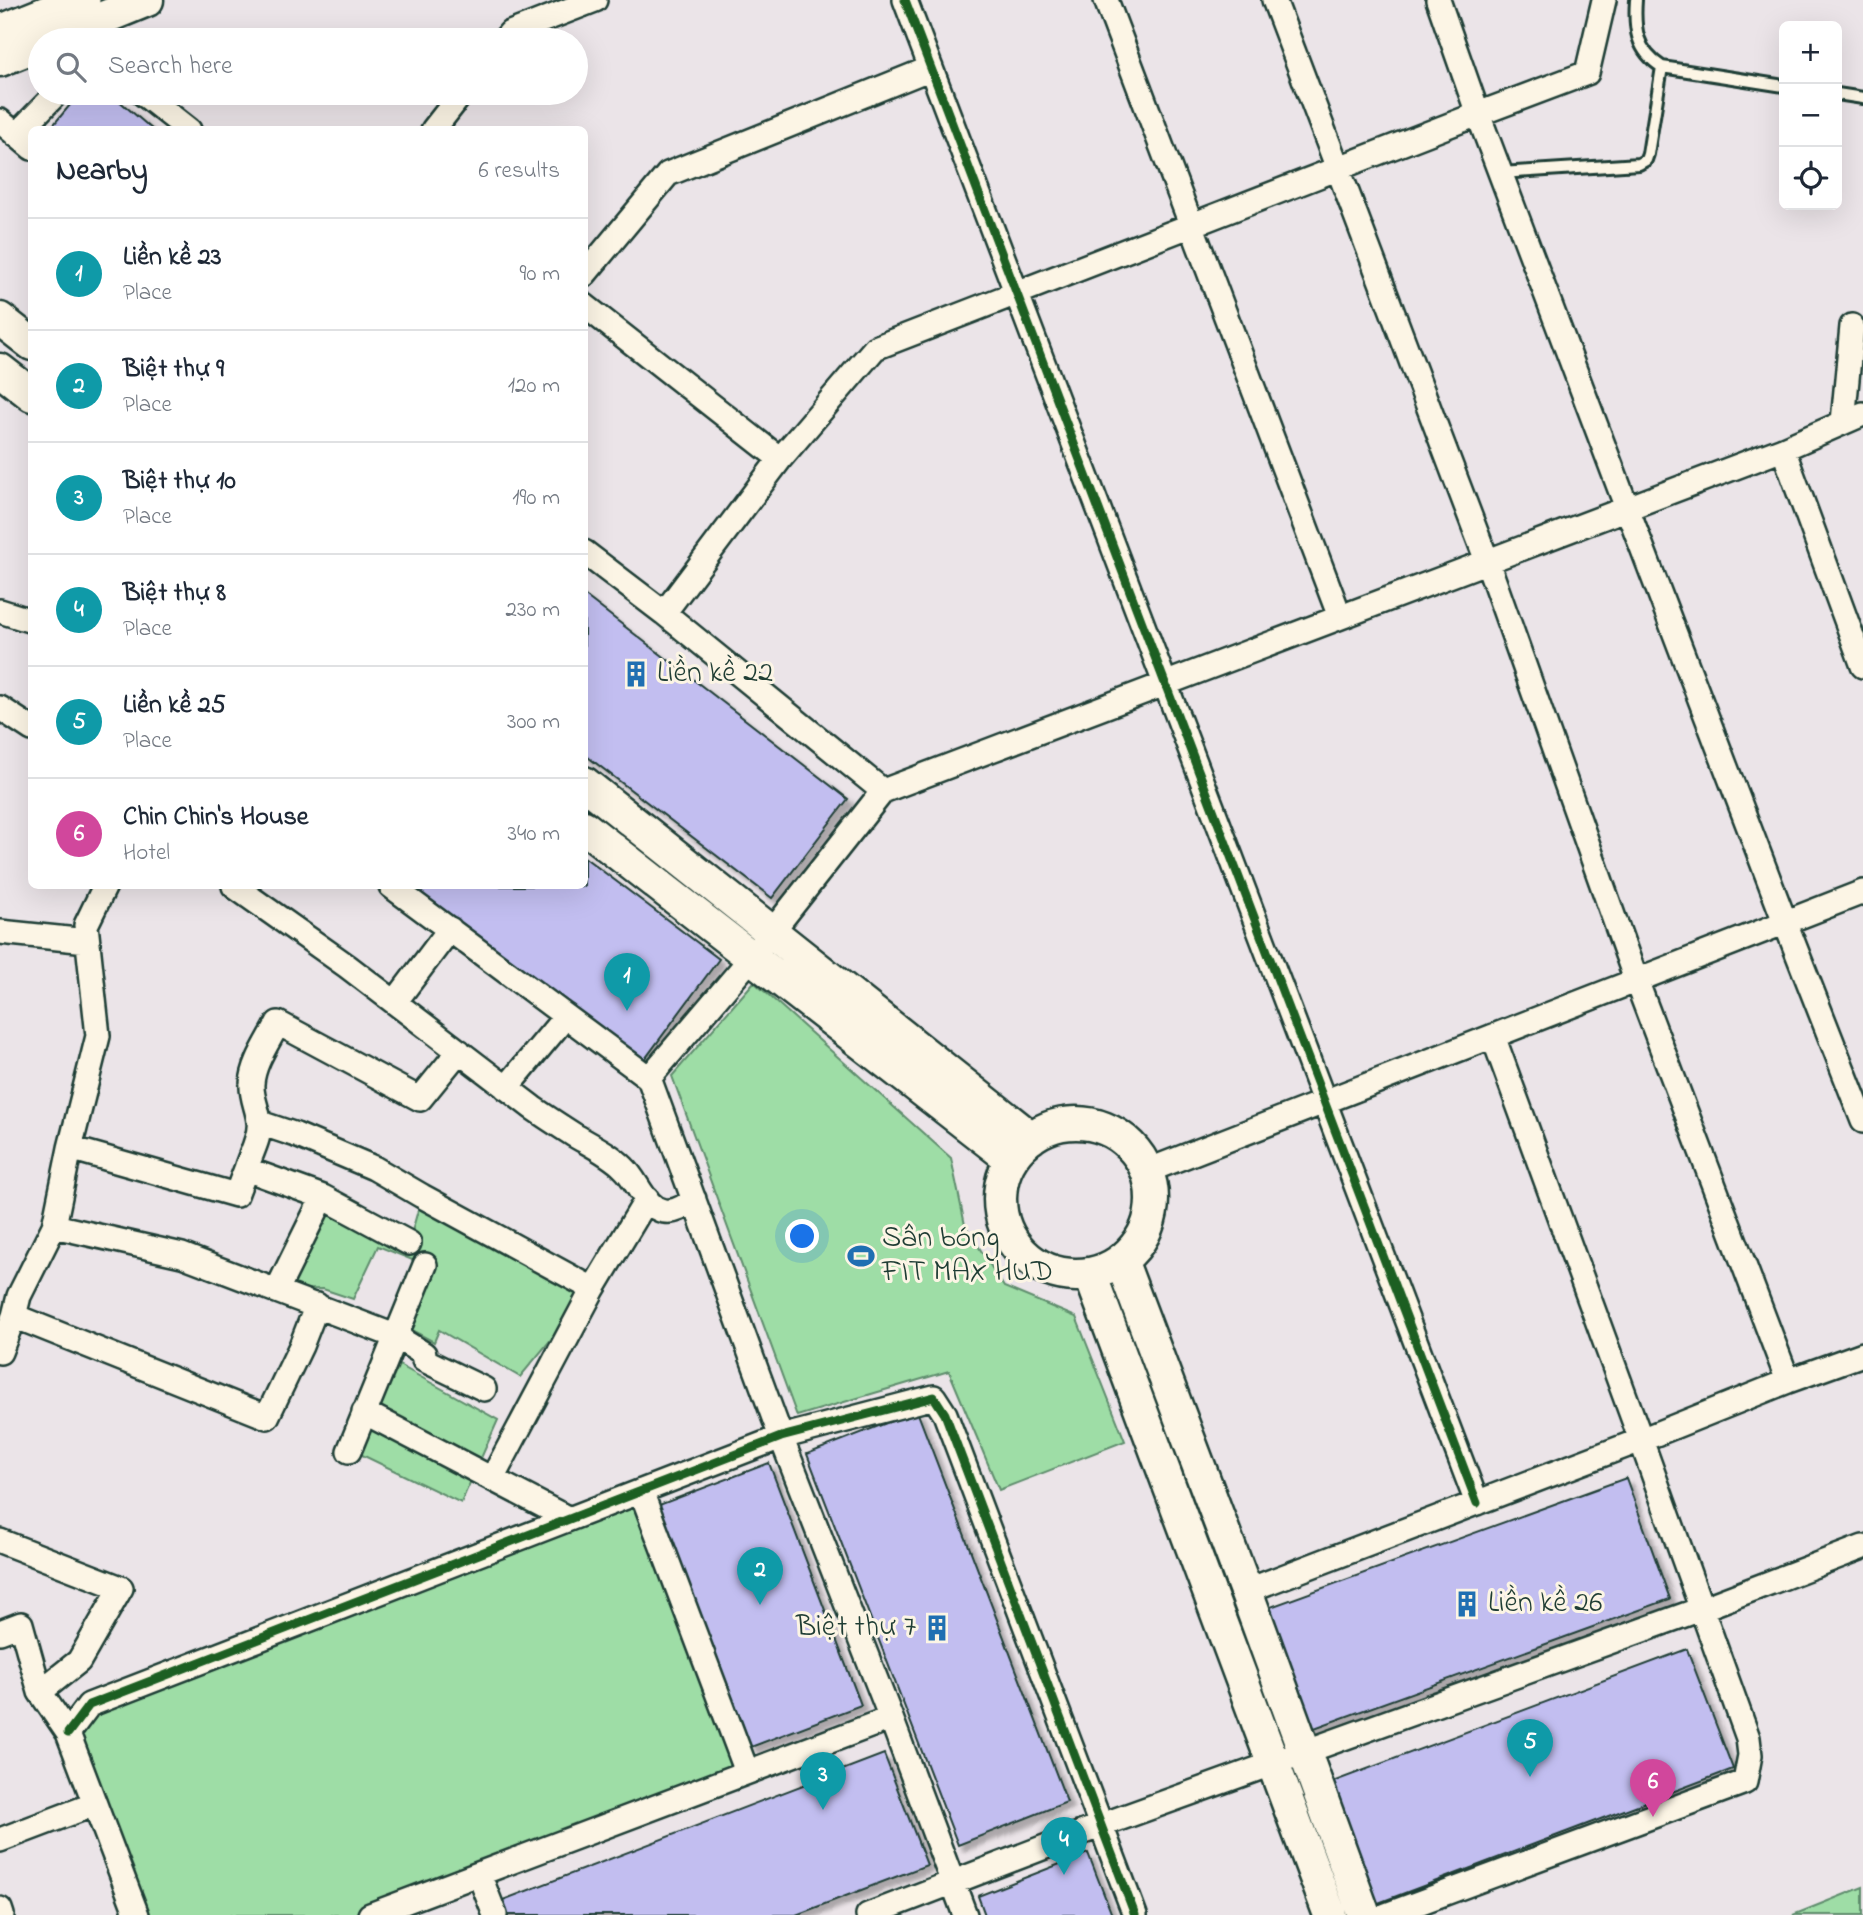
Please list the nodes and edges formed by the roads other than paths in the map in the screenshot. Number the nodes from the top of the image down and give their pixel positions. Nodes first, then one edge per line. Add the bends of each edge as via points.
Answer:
1 (82, 0) edge
2 (147, 0) edge
3 (595, 0) edge
4 (905, 0) edge
5 (1106, 0) edge
6 (1274, 0) edge
7 (1438, 0) edge
8 (1604, 0) edge
9 (1636, 0) edge
10 (78, 28) edge
11 (523, 28) edge
12 (0, 33) edge
13 (28, 49) edge
14 (0, 60) edge
15 (1662, 67) junction
16 (931, 68) junction
17 (1779, 85) edge
18 (1842, 95) edge
19 (1863, 98) edge
20 (45, 105) edge
21 (157, 105) edge
22 (453, 105) edge
23 (1478, 114) junction
24 (184, 126) edge
25 (436, 126) edge
26 (16, 135) edge
27 (1338, 169) junction
28 (1501, 173) junction
29 (1192, 226) junction
30 (588, 270) edge
31 (1017, 293) junction
32 (588, 308) edge
33 (0, 319) edge
34 (1852, 326) dead end
35 (28, 341) edge
36 (0, 370) edge
37 (28, 392) edge
38 (1856, 420) edge
39 (1783, 449) junction
40 (780, 459) junction
41 (1627, 508) junction
42 (588, 555) edge
43 (1487, 561) junction
44 (0, 611) edge
45 (664, 613) junction
46 (1340, 617) junction
47 (28, 620) edge
48 (1863, 666) edge
49 (1165, 683) junction
50 (0, 708) edge
51 (28, 726) edge
52 (588, 787) edge
53 (883, 791) junction
54 (588, 830) edge
55 (104, 889) edge
56 (238, 889) edge
57 (395, 889) edge
58 (1863, 892) edge
59 (1785, 922) junction
60 (450, 929) junction
61 (0, 932) edge
62 (87, 941) junction
63 (762, 945) junction
64 (1636, 980) junction
65 (395, 1002) junction
66 (566, 1016) junction
67 (1493, 1036) junction
68 (459, 1051) junction
69 (1855, 1075) edge
70 (649, 1078) junction
71 (506, 1088) junction
72 (1325, 1103) junction
73 (1863, 1121) edge
74 (260, 1123) junction
75 (70, 1148) junction
76 (1021, 1148) junction
77 (246, 1169) junction
78 (1147, 1171) junction
79 (323, 1197) junction
80 (647, 1199) junction
81 (694, 1199) junction
82 (54, 1226) junction
83 (409, 1243) dead end
84 (1121, 1260) junction
85 (425, 1265) dead end
86 (1090, 1274) junction
87 (593, 1289) junction
88 (277, 1290) junction
89 (11, 1304) edge
90 (317, 1305) junction
91 (395, 1336) junction
92 (0, 1352) edge
93 (1863, 1354) edge
94 (1788, 1381) junction
95 (484, 1389) dead end
96 (365, 1412) junction
97 (781, 1437) junction
98 (1642, 1440) junction
99 (349, 1451) dead end
100 (492, 1479) junction
101 (641, 1491) junction
102 (1477, 1503) junction
103 (569, 1519) junction
104 (0, 1541) edge
105 (1863, 1547) edge
106 (1246, 1591) junction
107 (1701, 1609) junction
108 (0, 1632) edge
109 (40, 1692) junction
110 (891, 1718) junction
111 (68, 1733) junction
112 (1304, 1752) junction
113 (1273, 1763) junction
114 (747, 1772) junction
115 (95, 1804) junction
116 (1102, 1825) junction
117 (0, 1840) edge
118 (479, 1874) junction
119 (952, 1883) junction
120 (0, 1909) edge
121 (2, 1915) edge
122 (137, 1915) edge
123 (370, 1915) edge
124 (495, 1915) edge
125 (868, 1915) edge
126 (965, 1915) edge
127 (1135, 1915) edge
128 (1330, 1915) edge
129 (1364, 1915) edge
130 (1386, 1915) edge

1 - 12 main road
2 - 10 main road
3 - 11 street
4 - 16 street
5 - 29 street
6 - 27 street
7 - 23 street
8 - 23 street via 1587,73
9 - 15 lane via 1635,21 1642,47
13 - 14 main road
15 - 17 lane
15 - 28 lane via 1646,160
16 - 30 street via 668,174
16 - 31 street
18 - 19 lane
20 - 26 street
21 - 24 street
22 - 25 street
23 - 27 street
23 - 28 street
27 - 29 street
27 - 43 street
28 - 41 street
29 - 31 street
29 - 46 street
31 - 40 street via 875,348
31 - 49 street
32 - 40 street
33 - 35 main road
34 - 38 street
36 - 37 main road
38 - 39 street
39 - 41 street
39 - 48 street
40 - 45 street
41 - 43 street
41 - 59 street
42 - 45 street
43 - 46 street
43 - 64 street
44 - 47 street
45 - 53 street
46 - 49 street
49 - 53 street
49 - 72 street
50 - 51 street
52 - 63 main road
53 - 63 street
54 - 63 main road
55 - 62 street via 86,925
56 - 65 street
57 - 60 street
58 - 59 street
59 - 64 street
59 - 69 street
60 - 65 street
60 - 66 street
61 - 62 street
62 - 75 street via 99,1037
63 - 70 street
63 - 76 main road
64 - 67 street
64 - 94 street
65 - 68 street
66 - 70 street
66 - 71 street
67 - 72 street
67 - 98 street
68 - 71 street
68 - 74 street via 420,1099 278,1023 253,1076
69 - 73 street
70 - 81 street
71 - 80 street via 614,1159
72 - 78 street
72 - 102 street
74 - 77 street
74 - 87 street via 374,1168
75 - 77 street via 236,1195
75 - 82 street
76 - 78 main road via 1047,1128 1070,1123 1094,1125 1117,1134 1135,1150
76 - 86 main road via 1003,1178 1000,1200 1013,1241 1046,1269
77 - 79 street
78 - 84 main road via 1150,1215 1143,1236
79 - 83 street
79 - 88 street
80 - 81 street via 664,1211 674,1211
80 - 87 street
81 - 97 street
82 - 88 street via 182,1255
82 - 89 street
84 - 86 main road
84 - 106 main road
85 - 91 street
86 - 113 main road
87 - 100 street
88 - 90 street
89 - 90 street via 267,1417
89 - 92 street
90 - 91 street
91 - 95 street via 424,1354 424,1360
91 - 96 street
93 - 94 street
94 - 98 street
96 - 99 street
96 - 100 street
97 - 101 street
97 - 110 street
97 - 116 street via 934,1397 945,1414
98 - 102 street
98 - 107 street
100 - 103 street
101 - 103 street
101 - 114 street
102 - 106 street
103 - 111 street via 89,1705
104 - 109 street via 121,1588 79,1661
105 - 107 street
106 - 112 main road
107 - 112 street
107 - 130 street via 1748,1738 1745,1782
108 - 109 street via 21,1624
109 - 111 street
110 - 114 street
110 - 119 street
111 - 115 street
112 - 113 street
112 - 129 main road
113 - 116 street
113 - 128 main road
114 - 118 street
115 - 117 street
115 - 122 street
116 - 119 street
116 - 127 street
118 - 123 street
118 - 124 street
119 - 125 street
119 - 126 street
120 - 121 street

